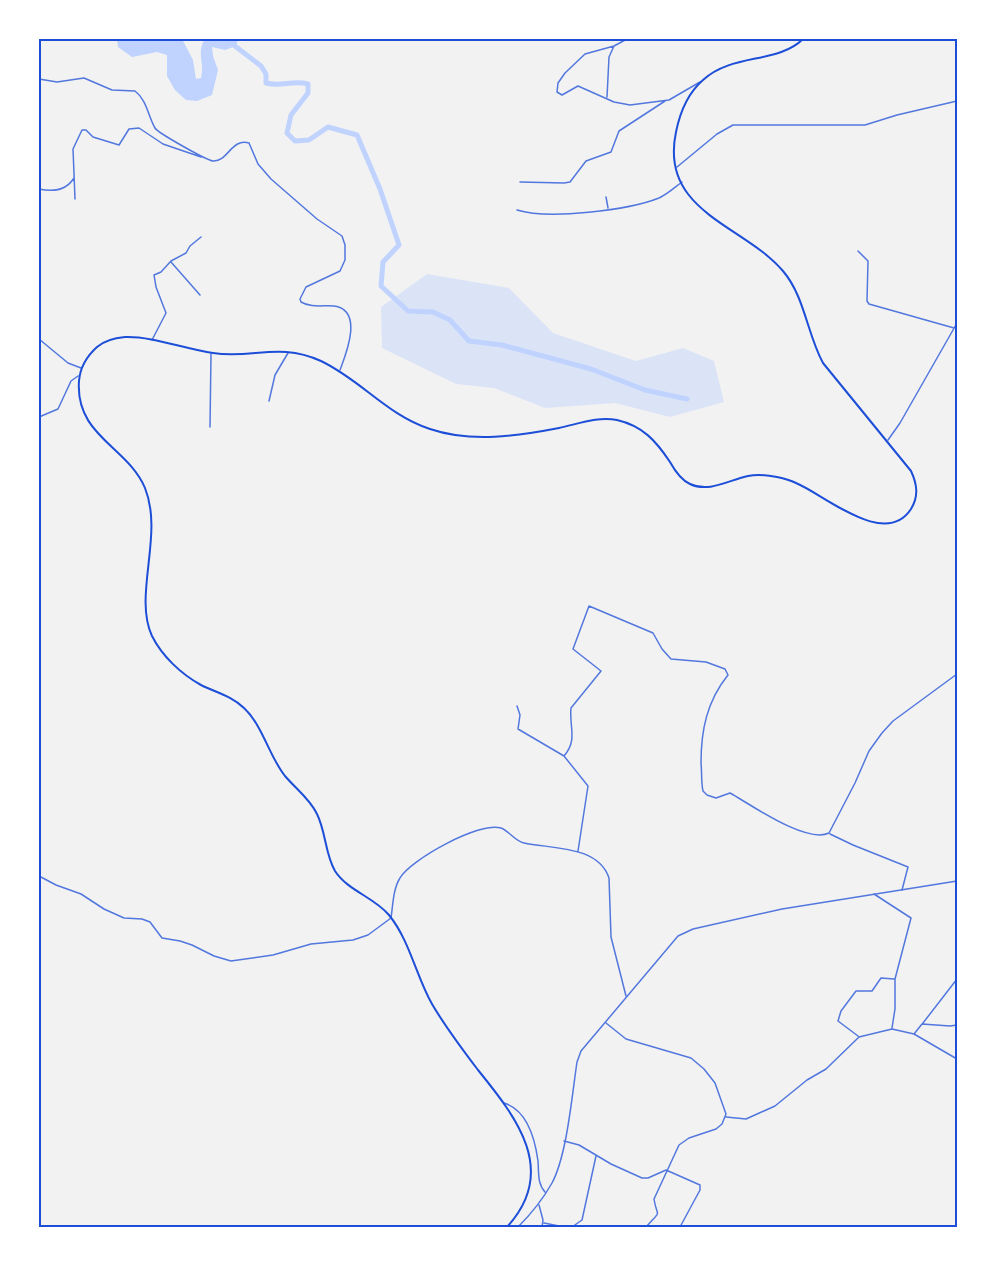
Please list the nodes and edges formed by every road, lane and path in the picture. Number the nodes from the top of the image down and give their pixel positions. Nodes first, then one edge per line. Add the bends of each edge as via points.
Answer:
1 (627, 39) edge
2 (803, 39) edge
3 (614, 46) junction
4 (39, 79) edge
5 (702, 80) junction
6 (606, 98) junction
7 (666, 100) junction
8 (957, 101) edge
9 (204, 158) junction
10 (676, 168) junction
11 (74, 177) junction
12 (520, 182) dead end
13 (682, 182) junction
14 (39, 189) edge
15 (606, 197) dead end
16 (75, 199) dead end
17 (608, 209) junction
18 (517, 210) dead end
19 (201, 237) dead end
20 (858, 251) dead end
21 (171, 261) junction
22 (200, 295) dead end
23 (957, 323) edge
24 (954, 328) junction
25 (39, 339) edge
26 (151, 340) junction
27 (288, 352) junction
28 (211, 353) junction
29 (82, 368) junction
30 (339, 371) junction
31 (79, 376) junction
32 (269, 401) dead end
33 (39, 417) edge
34 (210, 427) dead end
35 (887, 441) junction
36 (957, 674) edge
37 (517, 706) dead end
38 (564, 756) junction
39 (829, 833) junction
40 (578, 852) junction
41 (39, 876) edge
42 (957, 881) edge
43 (902, 890) junction
44 (874, 894) junction
45 (391, 918) junction
46 (895, 979) junction
47 (957, 979) edge
48 (626, 998) junction
49 (605, 1023) junction
50 (922, 1024) junction
51 (957, 1025) edge
52 (891, 1029) junction
53 (914, 1034) junction
54 (859, 1036) junction
55 (957, 1059) edge
56 (504, 1103) junction
57 (725, 1117) junction
58 (564, 1141) junction
59 (596, 1155) junction
60 (666, 1170) junction
61 (546, 1193) junction
62 (538, 1203) junction
63 (543, 1222) junction
64 (507, 1227) edge
65 (518, 1227) edge
66 (542, 1227) edge
67 (564, 1227) edge
68 (572, 1227) edge
69 (646, 1227) edge
70 (680, 1227) edge

1 - 3 street
2 - 5 main road via 793,48 733,63
3 - 6 street via 610,52
3 - 6 street via 585,54 557,86 560,95 578,86
4 - 9 street via 57,82 84,78 112,90 135,91 158,133
5 - 7 street
5 - 10 main road via 689,97 679,121
6 - 7 street via 630,105
7 - 12 street via 619,131 611,152 586,161 570,182
8 - 10 street via 865,125 733,125
9 - 11 street via 163,144 139,128 129,129 119,145 93,137 84,129 73,149
9 - 30 street via 217,160 237,144 249,143 262,169 276,184 342,236 346,254 342,268 337,274 306,286 300,299 308,306 334,306 348,314 350,337
10 - 13 main road
11 - 14 street via 58,190
11 - 16 street
13 - 17 street via 655,199
13 - 35 main road via 705,213 783,271 795,290 823,363
15 - 17 street
17 - 18 street via 574,214
19 - 21 street via 186,254
20 - 24 street via 868,261 869,304
21 - 22 street
21 - 26 street via 154,276 166,313
23 - 24 street
24 - 35 street
25 - 29 street via 68,363
26 - 28 main road
26 - 29 main road via 129,337 103,342
27 - 28 main road
27 - 30 main road
27 - 32 street via 275,375
28 - 34 street
29 - 31 main road
30 - 35 main road via 396,414 436,432 492,436 609,418 642,429 691,485 711,487 763,474 796,483 843,510 876,523 900,519 916,499 911,471
31 - 33 street via 71,381 58,409
31 - 45 main road via 81,407 91,425 139,477 150,506 146,608 153,638 184,674 249,713 277,765 316,811 336,872
36 - 39 street via 882,733 869,751
37 - 38 street via 518,729
38 - 39 street via 573,739 571,708 602,671 573,649 590,606 653,633 671,660 706,662 728,672 713,696 703,732 702,784 706,795 716,798 730,792 797,830 819,836
38 - 40 street via 589,789
39 - 43 street via 908,867
40 - 45 street via 521,842 501,828 463,836 435,848 400,876
40 - 48 street via 597,861 608,873 611,937
41 - 45 street via 124,918 150,922 162,938 186,942 227,960 353,940 368,935
42 - 43 street
43 - 44 street
44 - 46 street via 911,918
44 - 48 street via 782,909 683,933
45 - 56 main road via 430,1001
46 - 52 street
46 - 54 street via 881,978 872,991 856,991 841,1011 838,1021
47 - 50 street
48 - 49 street
49 - 57 street via 626,1039 691,1058 715,1083
49 - 58 street via 579,1057
50 - 51 street
50 - 53 street
52 - 53 street
52 - 54 street
53 - 55 street
54 - 57 street via 826,1069 775,1106 746,1119
56 - 61 street via 518,1109 529,1129 540,1184
56 - 64 main road via 522,1131 531,1164 527,1197
57 - 60 street via 716,1129 679,1145
58 - 59 street
58 - 61 street via 553,1182
59 - 60 street via 642,1178
59 - 68 street via 582,1220
60 - 69 street via 654,1198 658,1214
60 - 70 street via 701,1186
61 - 62 street
62 - 63 street
62 - 65 street
63 - 66 street
63 - 67 street

